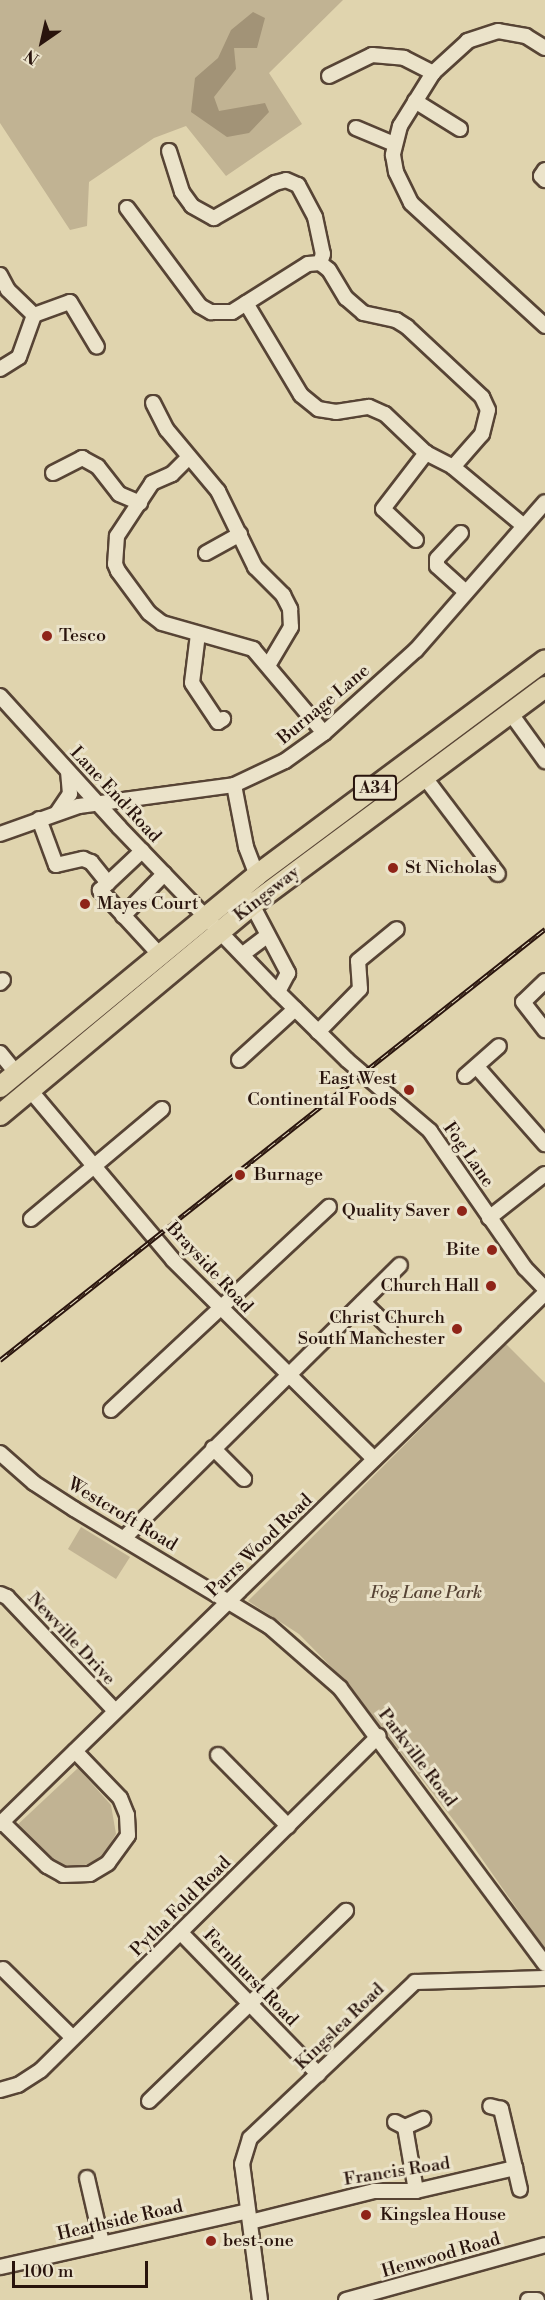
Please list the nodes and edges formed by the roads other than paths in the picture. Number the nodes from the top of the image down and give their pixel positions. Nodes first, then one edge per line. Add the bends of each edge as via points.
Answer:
1 (545, 48) edge
2 (433, 73) junction
3 (329, 76) dead end
4 (415, 101) junction
5 (356, 128) dead end
6 (460, 129) dead end
7 (394, 144) junction
8 (169, 151) dead end
9 (545, 170) edge
10 (545, 180) edge
11 (127, 208) dead end
12 (320, 263) junction
13 (0, 275) edge
14 (246, 303) junction
15 (34, 315) junction
16 (545, 326) edge
17 (97, 347) dead end
18 (0, 369) edge
19 (153, 403) dead end
20 (426, 453) junction
21 (188, 458) junction
22 (453, 467) junction
23 (53, 473) dead end
24 (545, 502) edge
25 (140, 503) junction
26 (524, 526) junction
27 (461, 533) dead end
28 (240, 534) junction
29 (416, 540) dead end
30 (206, 553) dead end
31 (466, 592) junction
32 (198, 634) junction
33 (545, 660) edge
34 (269, 664) junction
35 (545, 687) edge
36 (0, 696) edge
37 (509, 711) junction
38 (222, 719) dead end
39 (324, 733) junction
40 (545, 761) edge
41 (68, 771) junction
42 (423, 774) junction
43 (234, 784) junction
44 (97, 802) junction
45 (57, 813) junction
46 (39, 819) junction
47 (0, 834) edge
48 (341, 836) junction
49 (301, 850) junction
50 (142, 851) junction
51 (165, 874) junction
52 (498, 874) dead end
53 (257, 875) junction
54 (108, 883) junction
55 (250, 901) junction
56 (123, 916) junction
57 (205, 916) junction
58 (397, 928) dead end
59 (220, 931) junction
60 (267, 936) junction
61 (243, 954) junction
62 (160, 956) junction
63 (545, 981) edge
64 (119, 992) junction
65 (278, 992) junction
66 (295, 1009) junction
67 (545, 1030) edge
68 (318, 1032) junction
69 (499, 1046) dead end
70 (0, 1053) edge
71 (239, 1060) dead end
72 (477, 1066) junction
73 (16, 1073) junction
74 (465, 1076) dead end
75 (0, 1088) edge
76 (30, 1090) junction
77 (162, 1109) dead end
78 (0, 1115) edge
79 (545, 1144) edge
80 (96, 1166) junction
81 (545, 1174) edge
82 (329, 1207) dead end
83 (489, 1218) junction
84 (32, 1219) dead end
85 (400, 1265) dead end
86 (545, 1291) edge
87 (363, 1302) junction
88 (220, 1306) junction
89 (390, 1328) dead end
90 (288, 1376) junction
91 (111, 1410) dead end
92 (213, 1448) junction
93 (0, 1453) edge
94 (374, 1459) junction
95 (244, 1479) dead end
96 (124, 1538) junction
97 (0, 1594) edge
98 (231, 1601) junction
99 (115, 1711) junction
100 (379, 1736) junction
101 (75, 1751) junction
102 (218, 1755) dead end
103 (1, 1823) edge
104 (288, 1826) junction
105 (346, 1911) dead end
106 (181, 1933) junction
107 (545, 1964) edge
108 (3, 1969) dead end
109 (545, 1978) edge
110 (249, 2004) junction
111 (73, 2037) junction
112 (318, 2074) junction
113 (0, 2090) edge
114 (149, 2101) dead end
115 (501, 2105) dead end
116 (423, 2119) dead end
117 (515, 2168) junction
118 (87, 2178) dead end
119 (520, 2189) dead end
120 (416, 2192) junction
121 (249, 2216) junction
122 (102, 2243) junction
123 (545, 2245) edge
124 (0, 2267) edge
125 (260, 2300) edge
126 (346, 2300) edge
127 (528, 2300) edge
128 (537, 2300) edge

1 - 2 street via 526,36 498,32 468,41
2 - 3 street via 404,58 372,54
2 - 4 street
4 - 6 street
4 - 7 street
5 - 7 street
7 - 16 street via 396,172 411,203
8 - 12 street via 182,192 192,206 213,218 274,183 286,180 298,185 315,218 323,254
9 - 10 street via 541,176
11 - 14 street via 200,306 222,314
12 - 14 street via 308,264
12 - 22 street via 355,308 407,327 482,397 488,410 482,435
13 - 15 street via 8,290
14 - 20 street via 302,395 318,409 336,412 369,407 385,414
15 - 17 street via 70,302
15 - 18 street via 19,357
19 - 21 street
20 - 22 street
20 - 29 street via 383,509
21 - 25 street via 172,474 152,483
21 - 28 street via 218,491
22 - 26 street
23 - 25 street via 82,458 98,467 119,494
24 - 26 street, Burnage Lane
25 - 32 street via 117,537 118,571 149,613 162,623
26 - 31 street, Burnage Lane
27 - 31 street via 437,560 437,566
28 - 30 street
28 - 34 street via 255,567 284,595 290,609 291,627
31 - 39 street, Burnage Lane via 416,650
32 - 34 street via 253,649
32 - 38 street via 192,683 218,722
33 - 49 highway, Kingsway / A34
34 - 39 street
35 - 37 highway, Kingsway / A34
36 - 41 street, Lane End Road
37 - 40 street
37 - 42 highway, Kingsway / A34
39 - 43 street, Burnage Lane via 285,761
41 - 44 street, Lane End Road
41 - 45 street via 70,794
42 - 48 highway, Kingsway / A34
42 - 52 street
43 - 44 street, Burnage Lane
43 - 53 street via 246,847
44 - 45 street, Burnage Lane
44 - 50 street, Lane End Road
45 - 46 street, Burnage Lane
46 - 47 street, Burnage Lane
46 - 54 street via 56,865 83,859
48 - 49 highway
48 - 55 highway, Kingsway / A34
49 - 53 highway, Kingsway / A34
49 - 55 highway
50 - 51 street, Lane End Road
50 - 54 street
51 - 56 street
51 - 57 street, Lane End Road
53 - 57 highway, Kingsway / A34
54 - 56 street via 100,890
55 - 57 highway via 218,919
55 - 59 highway, Kingsway / A34
55 - 60 street
56 - 62 street
57 - 59 street, Fog Lane
57 - 62 highway, Kingsway / A34
58 - 68 street via 360,959 360,989
59 - 61 street, Fog Lane
59 - 64 highway via 202,932 145,980
59 - 76 highway, Kingsway / A34
60 - 61 street
60 - 65 street via 288,974
61 - 65 street, Fog Lane
62 - 64 highway, Kingsway / A34
63 - 67 street via 523,1002
64 - 73 highway, Kingsway / A34
65 - 66 street, Fog Lane
66 - 68 street, Fog Lane
66 - 71 street
68 - 83 street, Fog Lane via 430,1131
69 - 72 street
70 - 73 street
72 - 74 street
72 - 79 street
73 - 75 highway, Kingsway / A34
76 - 78 highway, Kingsway / A34
76 - 80 street, Brayside Road
77 - 80 street
80 - 84 street
80 - 88 street, Brayside Road via 173,1260
81 - 83 street
82 - 88 street
83 - 86 street, Fog Lane
85 - 87 street
86 - 94 street, Parrs Wood Road
87 - 89 street
87 - 90 street
88 - 90 street, Brayside Road
88 - 91 street
90 - 92 street
90 - 94 street, Brayside Road
92 - 95 street
92 - 96 street
93 - 96 street, Westcroft Road via 34,1483
94 - 98 street, Parrs Wood Road
96 - 98 street, Westcroft Road
97 - 99 street, Newville Drive
98 - 99 street, Parrs Wood Road
98 - 100 street, Parkville Road via 296,1647 340,1688
99 - 101 street, Parrs Wood Road
100 - 104 street, Pytha Fold Road
100 - 107 street, Parkville Road
101 - 103 street, Parrs Wood Road
101 - 103 street via 120,1798 128,1815 128,1834 108,1863 90,1874 63,1875 47,1866
102 - 104 street
104 - 106 street, Pytha Fold Road
105 - 110 street
106 - 110 street, Fernhurst Road
106 - 111 street, Pytha Fold Road
108 - 111 street
109 - 112 street, Kingslea Road via 415,1982
110 - 112 street, Fernhurst Road
110 - 114 street
111 - 113 street, Pytha Fold Road via 29,2079
112 - 121 street, Kingslea Road via 250,2138 242,2164
115 - 117 street
116 - 120 street via 400,2125
117 - 119 street
117 - 120 street, Francis Road
118 - 122 street
120 - 121 street, Francis Road via 374,2191
121 - 122 street, Heathside Road
121 - 125 street, Kingslea Road
122 - 124 street, Heathside Road
123 - 126 street, Henwood Road
127 - 128 street

